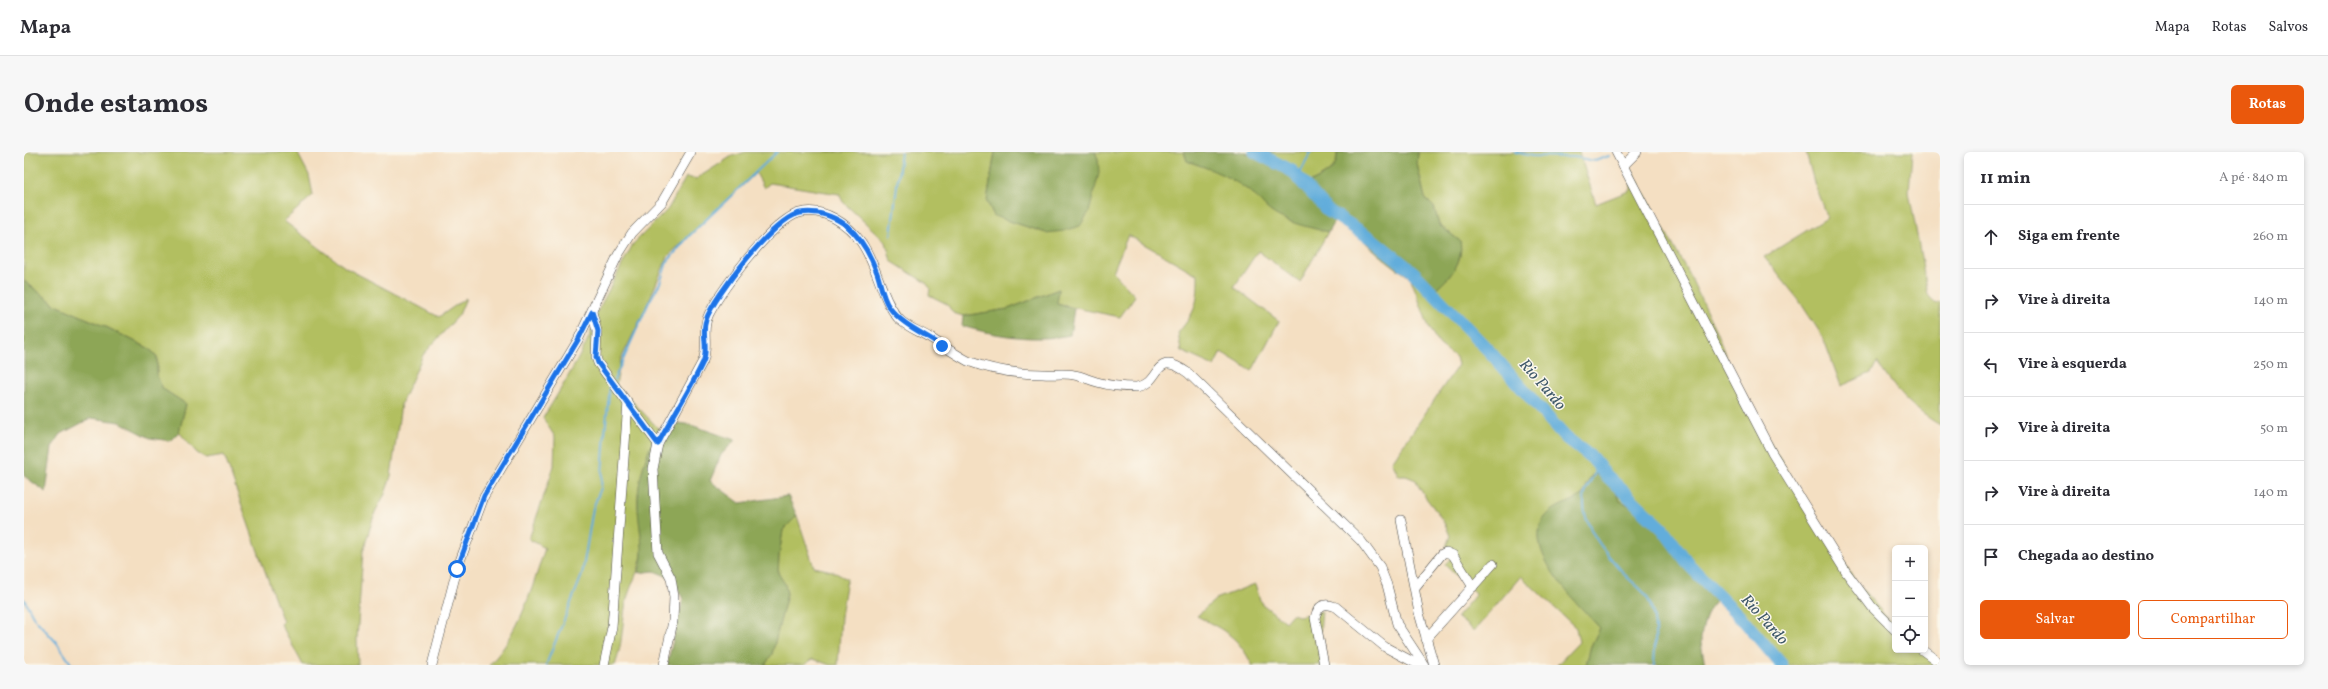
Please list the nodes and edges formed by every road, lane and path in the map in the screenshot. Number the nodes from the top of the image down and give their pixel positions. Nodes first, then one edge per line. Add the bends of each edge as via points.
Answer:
1 (691, 152) edge
2 (1616, 152) edge
3 (1637, 152) edge
4 (1623, 166) junction
5 (592, 312) junction
6 (628, 402) junction
7 (658, 444) junction
8 (1401, 520) dead end
9 (1493, 564) dead end
10 (1416, 586) junction
11 (1473, 587) junction
12 (1892, 627) edge
13 (1426, 639) junction
14 (1926, 653) edge
15 (1940, 663) edge
16 (432, 665) edge
17 (604, 665) edge
18 (664, 665) edge
19 (1324, 665) edge
20 (1419, 665) edge
21 (1424, 665) edge
22 (1434, 665) edge

1 - 5 street via 662,202 632,233 618,255
2 - 4 street
3 - 4 street
4 - 12 street via 1772,453 1846,572
5 - 6 street via 598,331 598,363
5 - 16 street via 578,340 484,496 457,569
6 - 7 street
6 - 17 street via 612,627
7 - 18 street via 653,469 658,553 671,578 674,597 673,621
7 - 21 street via 706,354 705,326 709,313 755,248 787,219 799,213 822,214 836,218 861,242 877,273 888,306 900,320 968,361 1030,374 1073,374 1114,386 1128,387 1140,386 1147,382 1167,363 1178,366 1188,373 1361,540 1372,554 1387,585 1397,624
8 - 10 street
9 - 11 street
10 - 11 street via 1446,552 1453,555
10 - 13 street via 1419,613
11 - 13 street
13 - 22 street
14 - 15 street
19 - 20 street via 1314,618 1322,605 1328,604 1336,607 1385,646

